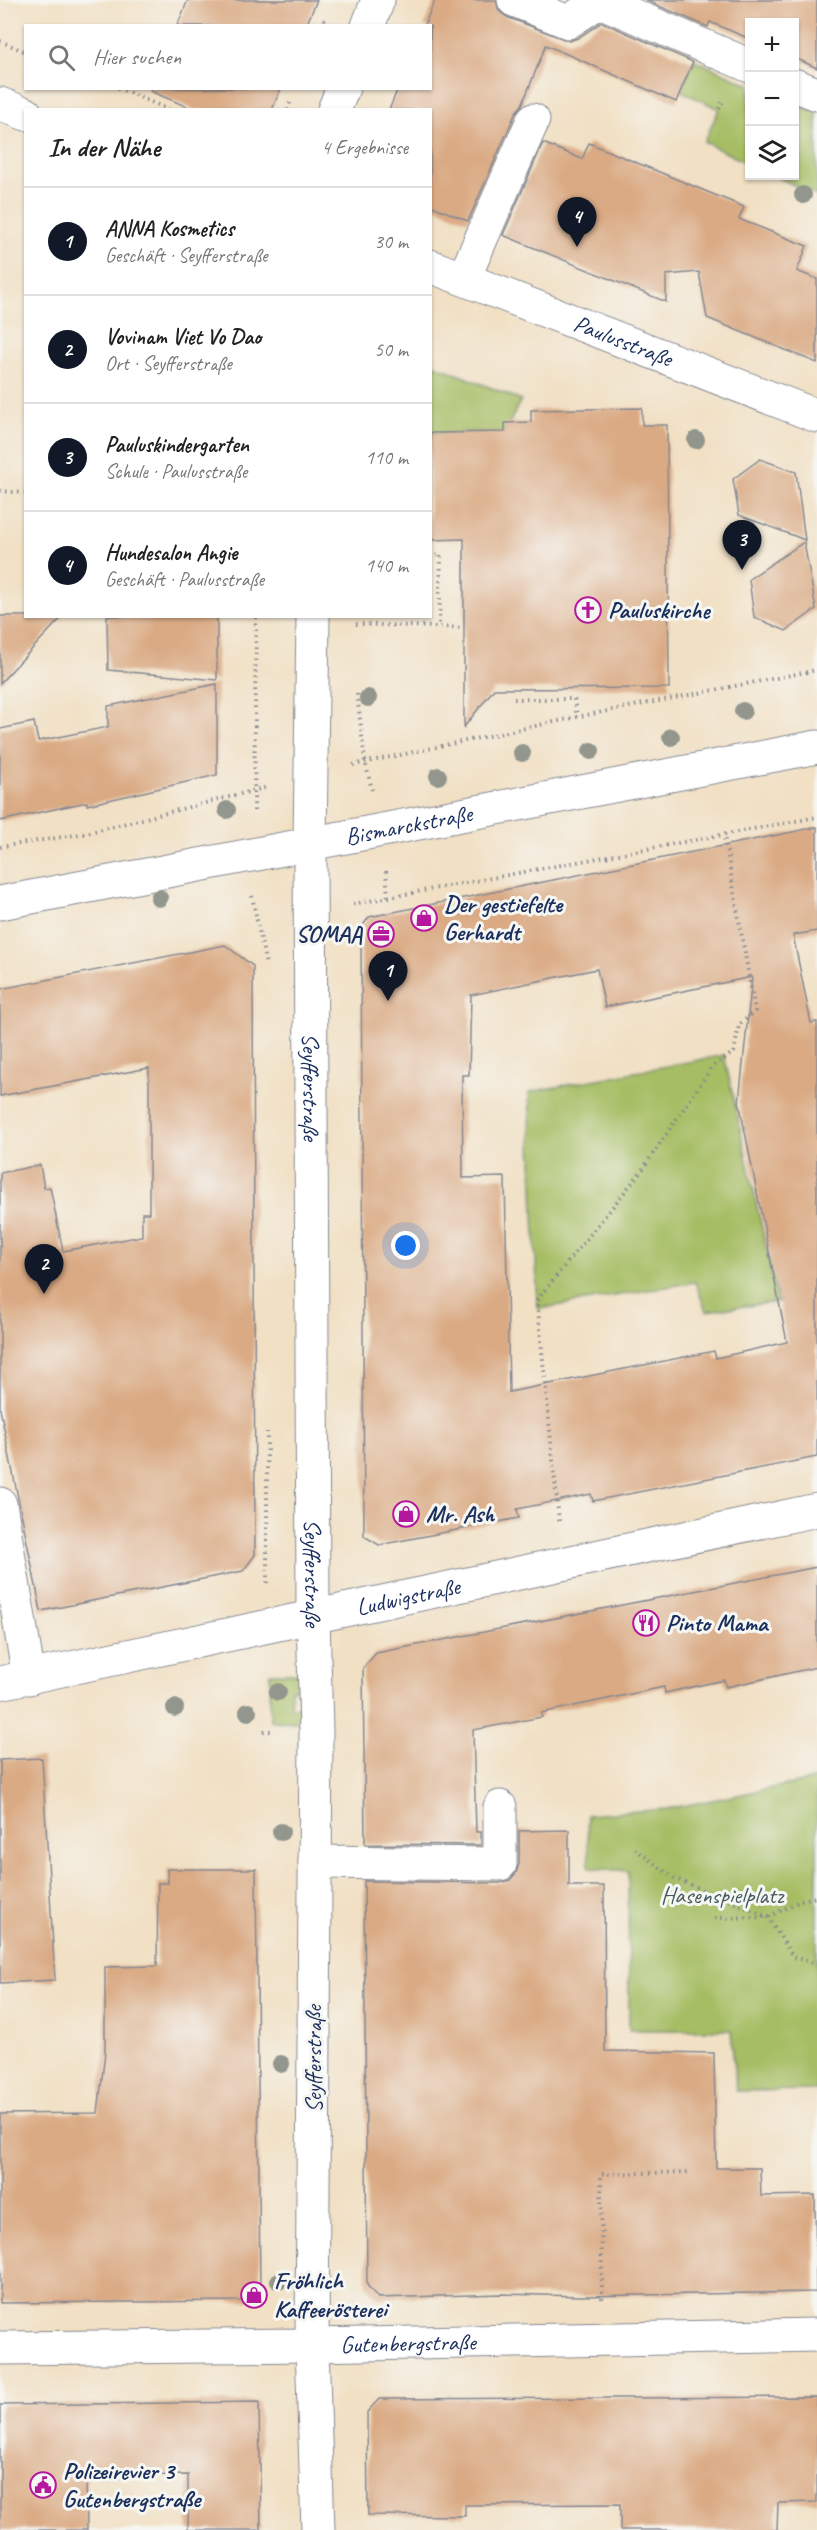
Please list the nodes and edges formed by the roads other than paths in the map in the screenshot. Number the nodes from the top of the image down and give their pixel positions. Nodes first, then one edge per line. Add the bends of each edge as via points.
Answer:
1 (378, 0) edge
2 (514, 0) edge
3 (369, 24) edge
4 (745, 64) edge
5 (799, 87) edge
6 (342, 90) edge
7 (817, 94) edge
8 (0, 104) edge
9 (335, 108) edge
10 (24, 113) edge
11 (533, 120) dead end
12 (432, 267) edge
13 (464, 278) junction
14 (817, 416) edge
15 (313, 618) edge
16 (817, 747) edge
17 (310, 843) junction
18 (0, 903) edge
19 (0, 1504) edge
20 (817, 1510) edge
21 (313, 1615) junction
22 (14, 1681) edge
23 (500, 1807) dead end
24 (315, 1862) junction
25 (817, 2335) edge
26 (312, 2345) junction
27 (0, 2348) edge
28 (318, 2530) edge

1 - 3 street
2 - 4 street via 568,22 600,1
5 - 7 street
6 - 9 street
8 - 10 street
11 - 13 street
12 - 13 street, Paulusstraße
13 - 14 street, Paulusstraße
15 - 17 street, Seyfferstraße
16 - 17 street, Bismarckstraße
17 - 18 street, Bismarckstraße
17 - 21 street, Seyfferstraße
19 - 22 street
20 - 21 street, Ludwigstraße
21 - 22 street, Ludwigstraße
21 - 24 street, Seyfferstraße
23 - 24 street via 500,1864
24 - 26 street, Seyfferstraße
25 - 26 street, Gutenbergstraße
26 - 27 street, Gutenbergstraße
26 - 28 street, Seyfferstraße

